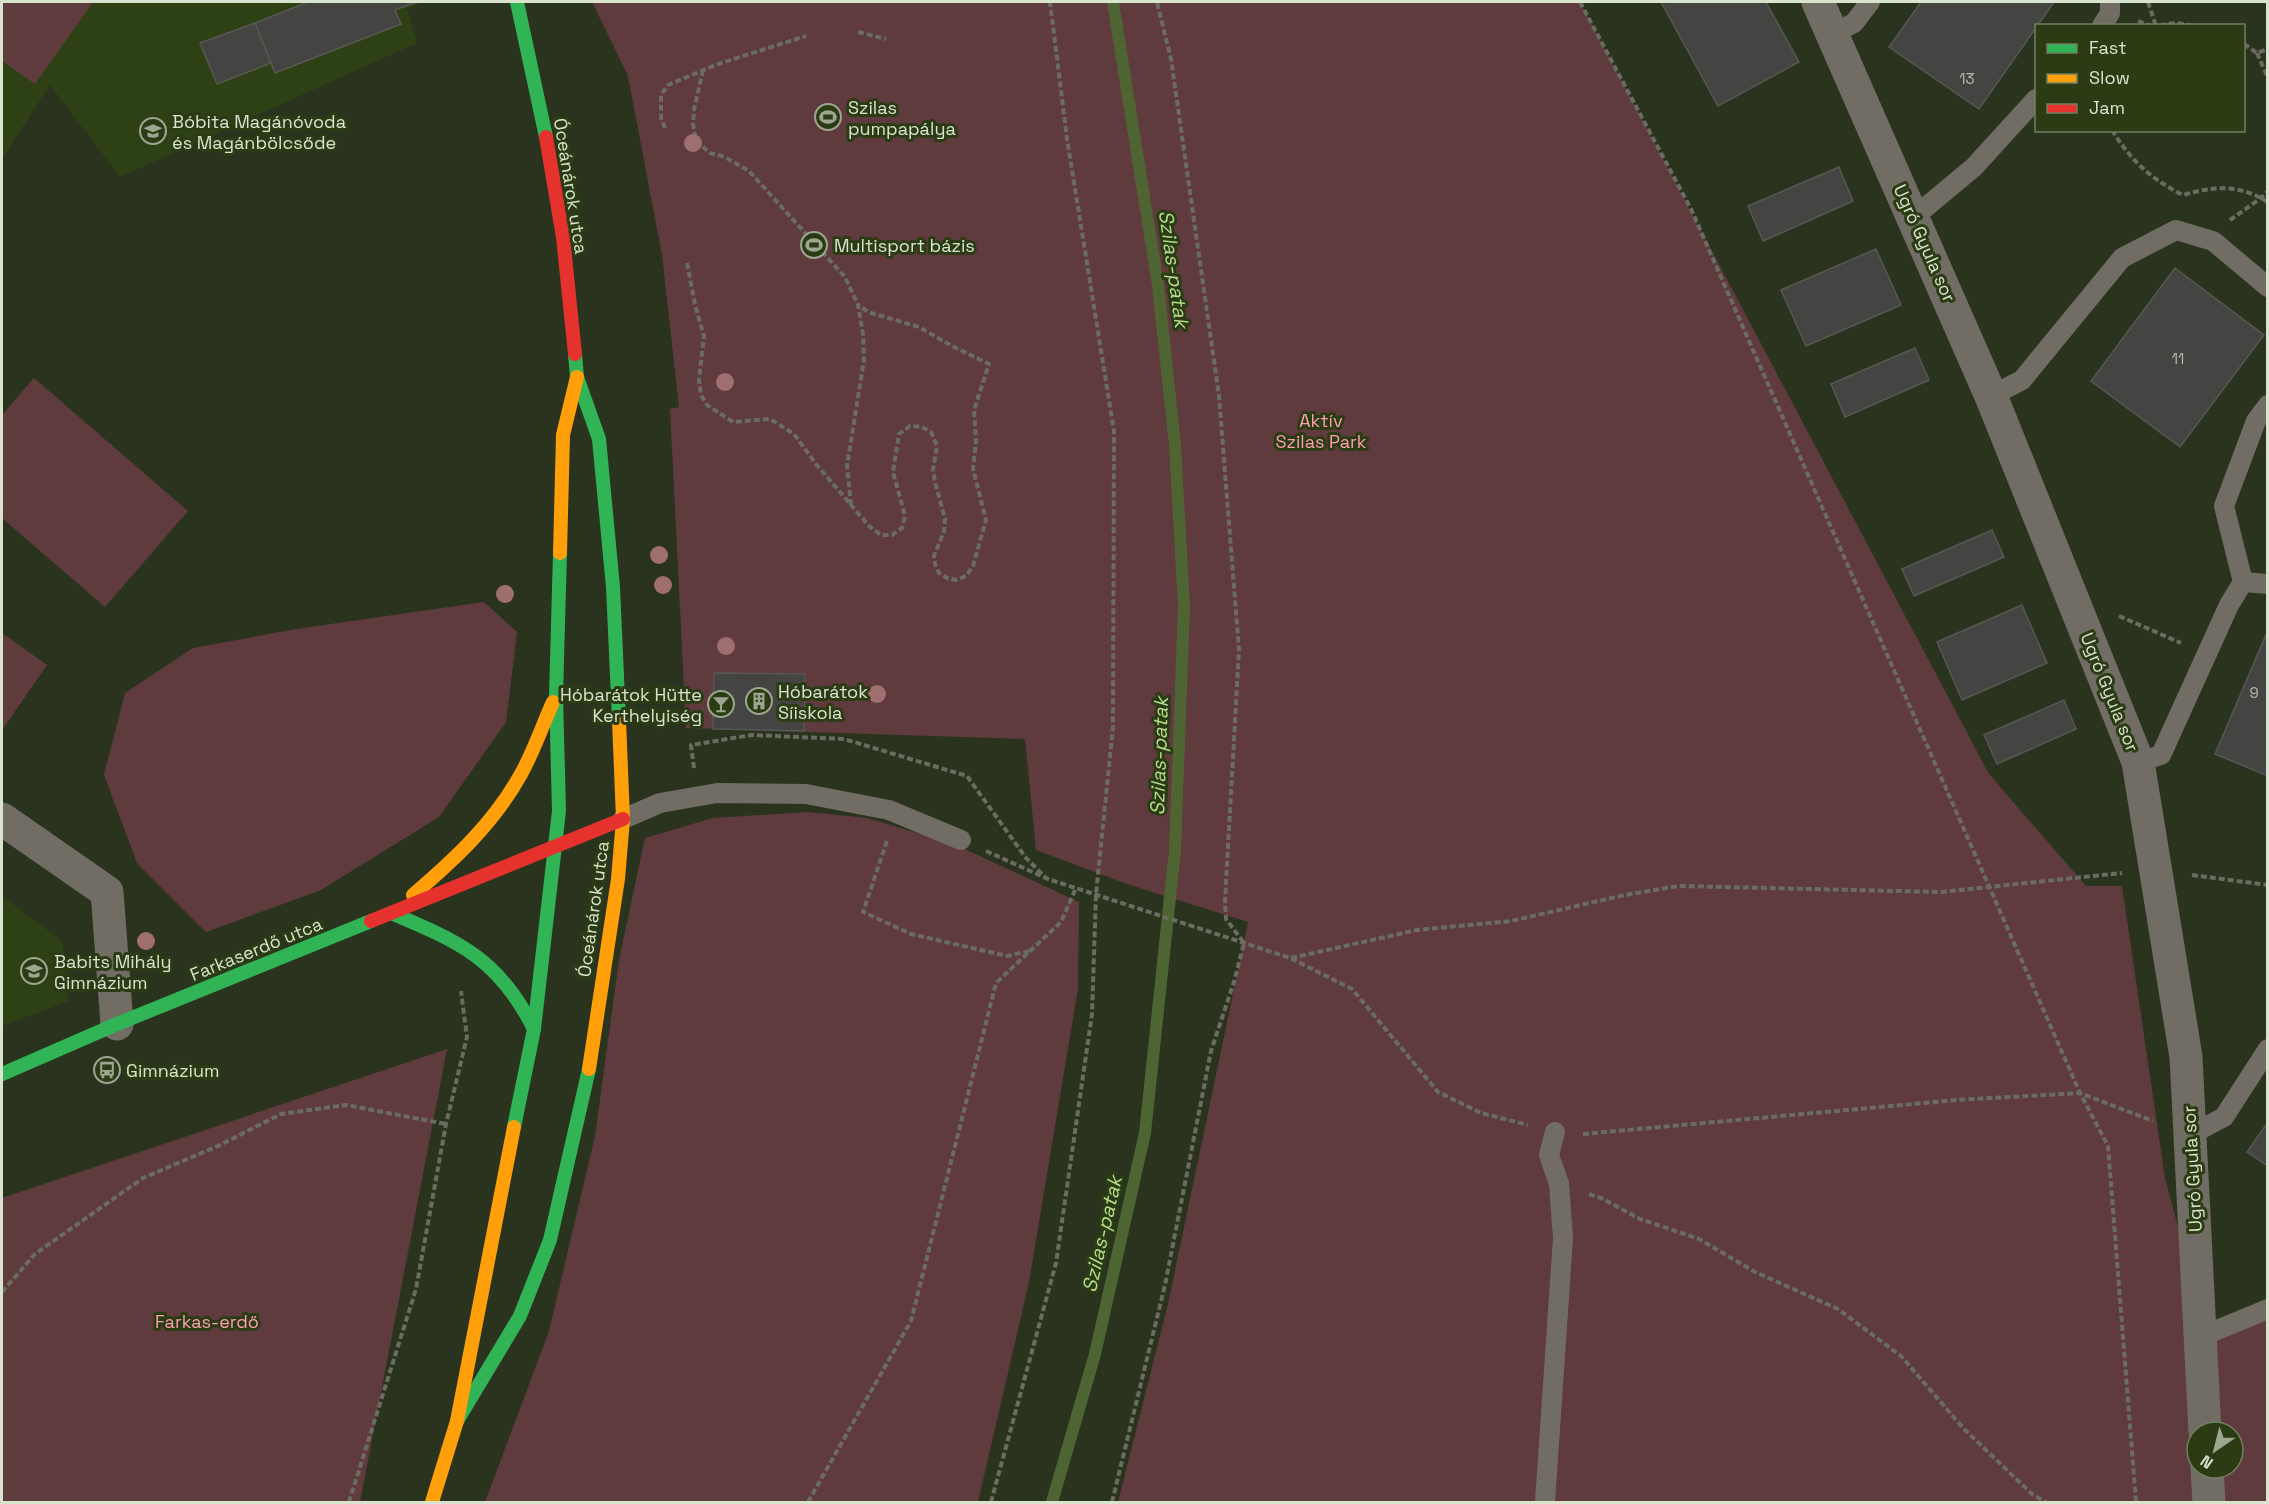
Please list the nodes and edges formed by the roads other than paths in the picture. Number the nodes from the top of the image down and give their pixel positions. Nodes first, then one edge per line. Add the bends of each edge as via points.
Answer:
1 (517, 2) edge
2 (1818, 2) edge
3 (1870, 2) edge
4 (2110, 2) edge
5 (2103, 24) edge
6 (1832, 34) junction
7 (2035, 101) edge
8 (1914, 216) junction
9 (2268, 287) edge
10 (577, 377) junction
11 (1991, 396) junction
12 (2268, 405) edge
13 (2243, 582) junction
14 (2268, 584) edge
15 (556, 696) junction
16 (2138, 762) junction
17 (2, 819) edge
18 (623, 819) junction
19 (961, 840) road end
20 (556, 846) junction
21 (584, 849) dead end
22 (603, 860) dead end
23 (618, 879) junction
24 (391, 913) junction
25 (117, 1024) junction
26 (534, 1029) junction
27 (2268, 1049) edge
28 (2, 1074) edge
29 (1554, 1132) road end
30 (2190, 1135) junction
31 (2268, 1309) edge
32 (2200, 1337) junction
33 (2204, 1420) edge
34 (457, 1421) junction
35 (2208, 1480) edge
36 (432, 1503) edge
37 (1545, 1503) edge
38 (2210, 1503) edge

1 - 10 street, Óceánárok utca via 561,226
2 - 6 street, Ugró Gyula sor
3 - 6 lane via 1854,23
4 - 5 lane via 2110,13
6 - 8 street, Ugró Gyula sor
7 - 8 lane via 1974,167
8 - 11 street, Ugró Gyula sor
9 - 11 lane via 2213,241 2176,230 2122,258 2022,380
10 - 15 street, Óceánárok utca via 562,435
10 - 18 street, Óceánárok utca via 599,439 614,587
11 - 16 street, Ugró Gyula sor
12 - 13 lane via 2256,422 2224,506
13 - 14 lane
13 - 16 lane via 2161,754
15 - 20 street, Óceánárok utca
15 - 24 street, Farkaserdő utca via 522,773 503,804 469,846
16 - 30 street, Ugró Gyula sor via 2186,1057
17 - 25 street via 107,892
18 - 19 lane via 660,803 717,793 806,794 896,813
18 - 20 street, Farkaserdő utca
18 - 23 street, Óceánárok utca
20 - 21 street
20 - 24 street, Farkaserdő utca
20 - 26 street, Óceánárok utca
22 - 23 street
23 - 34 street, Óceánárok utca via 587,1080 550,1240 520,1316
24 - 25 street, Farkaserdő utca
24 - 26 street via 476,956 502,978
25 - 28 street, Farkaserdő utca
26 - 34 street, Óceánárok utca
27 - 30 lane via 2224,1117
29 - 37 lane via 1549,1155 1559,1184 1563,1238
30 - 32 street, Ugró Gyula sor
31 - 32 lane
32 - 33 street, Ugró Gyula sor
34 - 36 street, Óceánárok utca
35 - 38 street

